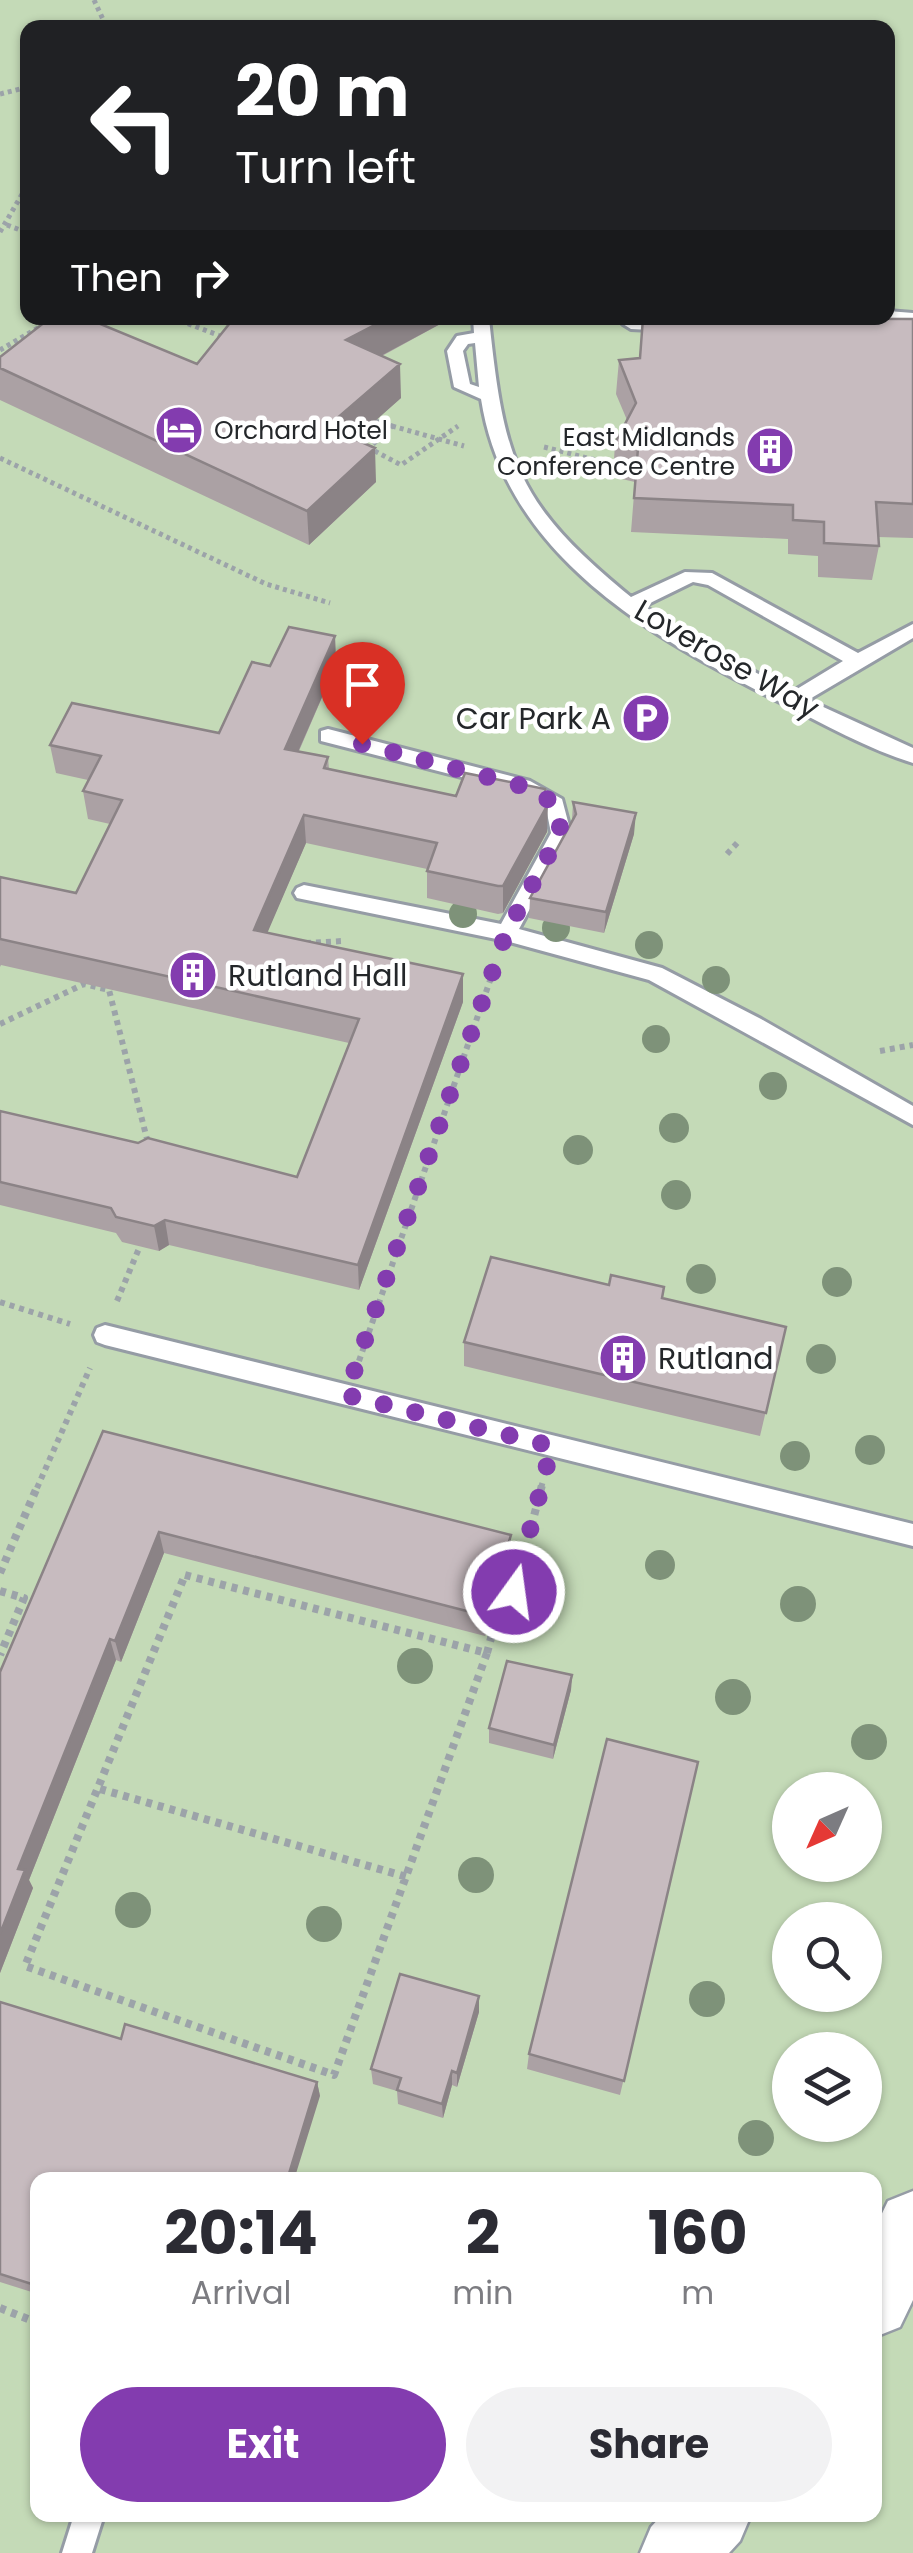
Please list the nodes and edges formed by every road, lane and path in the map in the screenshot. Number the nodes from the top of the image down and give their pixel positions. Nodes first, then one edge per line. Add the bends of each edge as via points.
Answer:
1 (20, 200) edge
2 (7, 226) junction
3 (20, 230) edge
4 (0, 232) edge
5 (43, 325) edge
6 (191, 325) edge
7 (482, 325) edge
8 (652, 325) edge
9 (695, 325) edge
10 (875, 331) edge
11 (913, 336) edge
12 (483, 337) junction
13 (225, 338) edge
14 (0, 350) edge
15 (492, 400) junction
16 (375, 421) edge
17 (392, 426) junction
18 (439, 439) junction
19 (480, 450) dead end
20 (562, 452) dead end
21 (0, 458) edge
22 (619, 466) edge
23 (330, 603) dead end
24 (631, 605) junction
25 (913, 630) edge
26 (858, 661) junction
27 (793, 700) junction
28 (328, 736) dead end
29 (913, 756) edge
30 (738, 841) dead end
31 (726, 854) dead end
32 (304, 894) dead end
33 (506, 933) junction
34 (0, 1024) edge
35 (913, 1116) edge
36 (148, 1145) edge
37 (140, 1246) edge
38 (0, 1302) edge
39 (105, 1335) junction
40 (346, 1395) junction
41 (552, 1446) junction
42 (913, 1535) edge
43 (0, 1573) edge
44 (0, 1592) edge
45 (487, 1653) junction
46 (0, 1654) edge
47 (100, 1789) junction
48 (408, 1877) junction
49 (0, 2308) edge
50 (30, 2319) edge
51 (87, 2522) edge
52 (707, 2522) edge
53 (77, 2553) edge
54 (677, 2553) edge

1 - 2 path
2 - 3 path
2 - 4 path
5 - 14 path
6 - 13 path
7 - 12 lane, Loverose Way
8 - 9 lane
10 - 11 lane
12 - 15 lane, Loverose Way
12 - 15 lane via 463,340 455,352 462,387
15 - 18 path
15 - 24 lane, Loverose Way via 507,466 532,511 563,548
16 - 17 path
17 - 18 path
17 - 18 path via 369,448 401,464
18 - 19 path
20 - 22 path
21 - 23 path via 266,584
24 - 26 lane via 691,576 712,579
24 - 27 lane, Loverose Way
25 - 26 lane
26 - 27 lane
27 - 29 lane, Loverose Way
28 - 33 lane via 530,788 555,804 561,832
30 - 31 path
32 - 33 lane
33 - 35 lane via 655,974
33 - 40 path
34 - 36 path via 84,984 109,990
37 - 39 path
38 - 39 path
39 - 40 lane
39 - 43 path
40 - 41 lane
41 - 42 lane
41 - 45 path via 505,1629 494,1627
44 - 46 path via 24,1598
45 - 47 path via 185,1575
45 - 48 path
47 - 48 path
47 - 48 path via 25,1966 334,2075
49 - 50 path
51 - 53 lane
52 - 54 street

